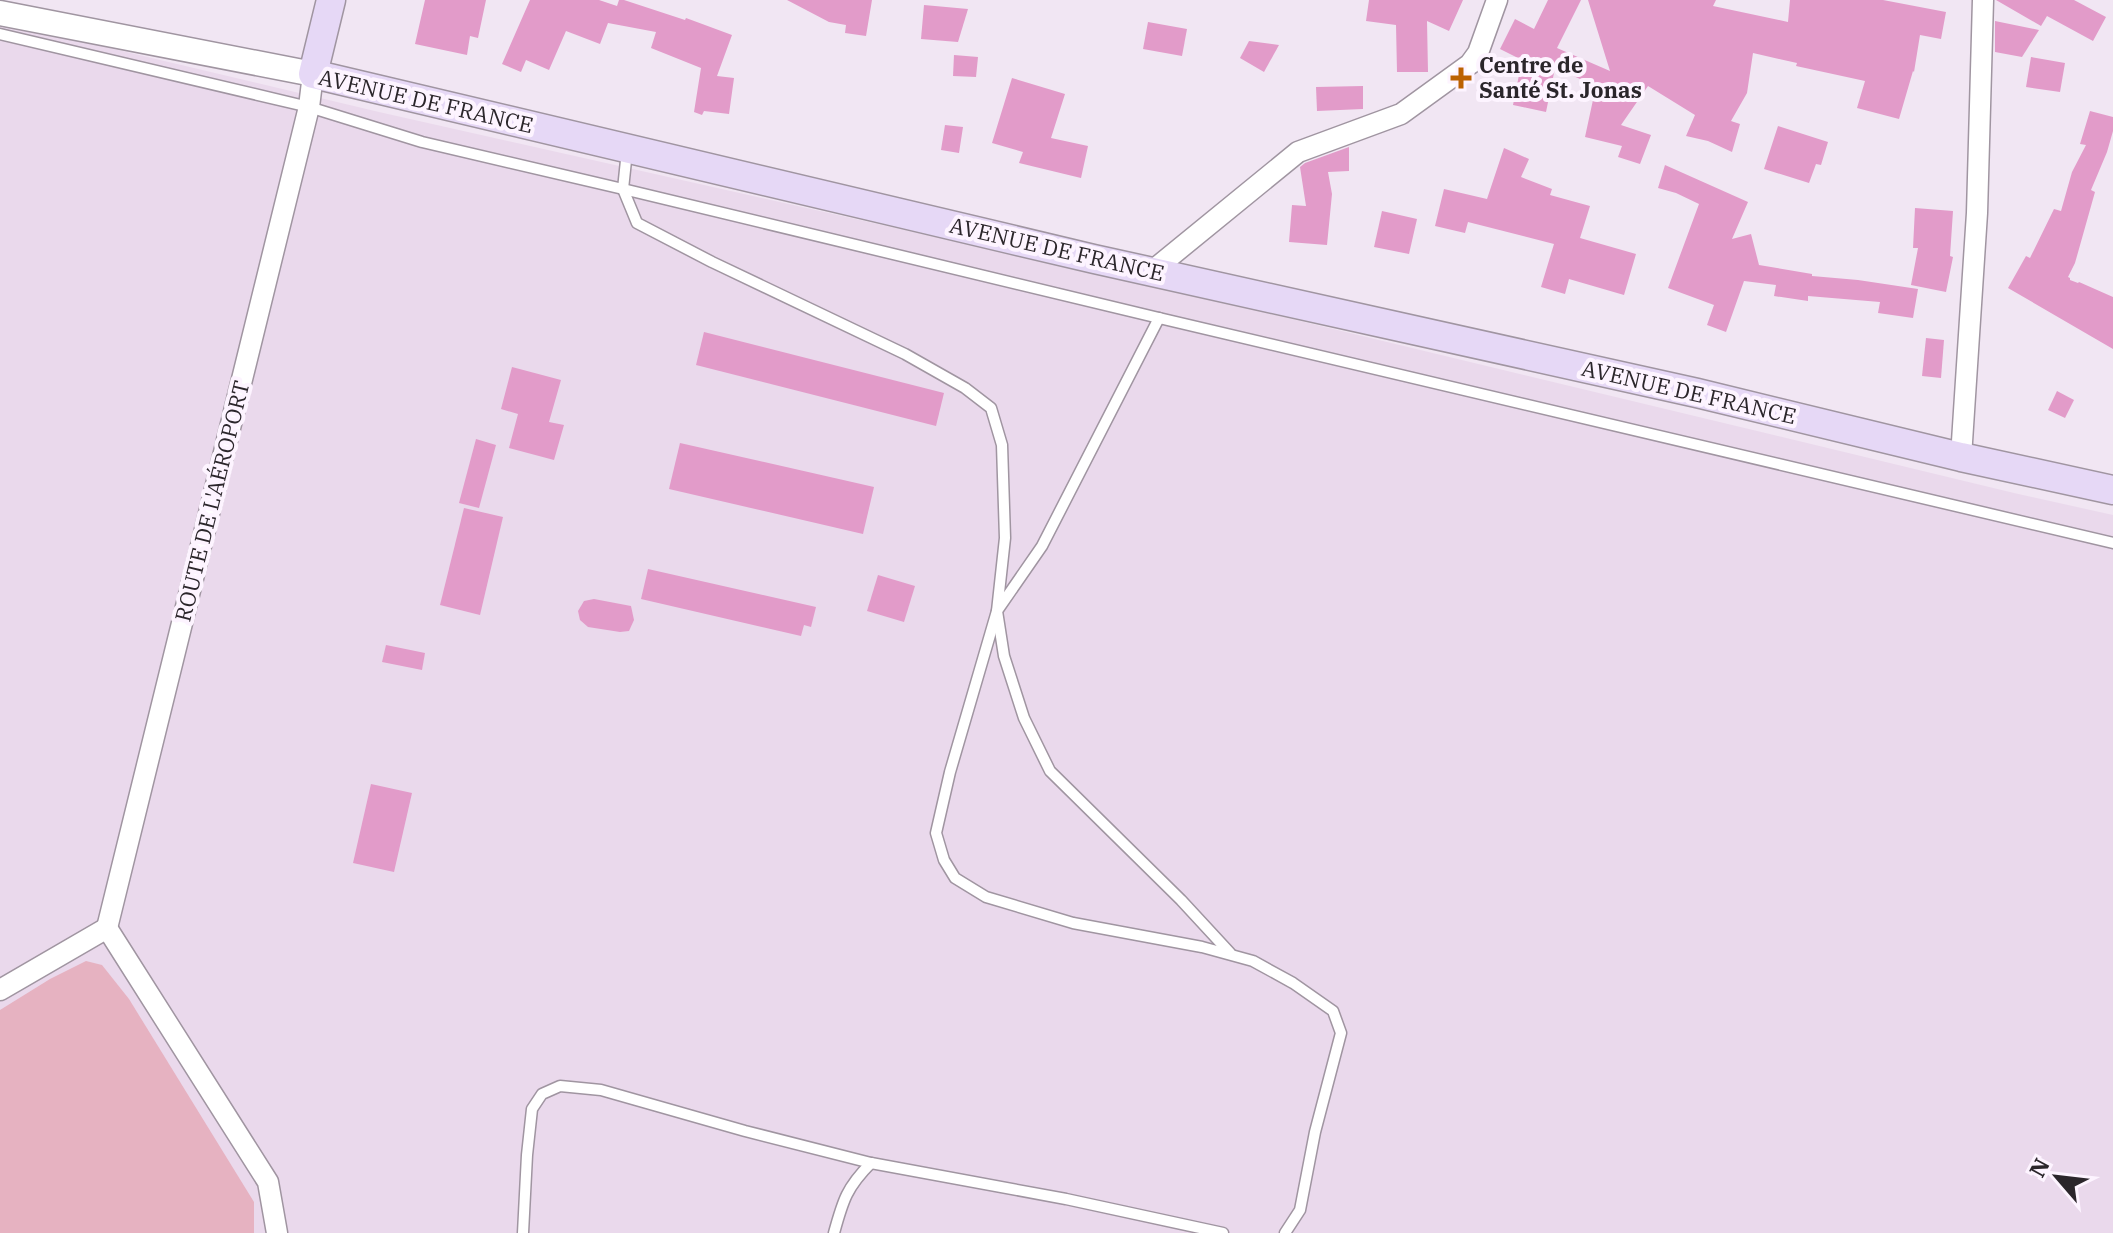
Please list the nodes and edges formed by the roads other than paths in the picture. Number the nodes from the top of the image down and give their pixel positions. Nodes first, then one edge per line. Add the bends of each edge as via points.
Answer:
1 (331, 0) edge
2 (1497, 0) edge
3 (1983, 0) edge
4 (0, 13) edge
5 (0, 34) edge
6 (313, 74) junction
7 (309, 107) junction
8 (628, 148) junction
9 (623, 189) junction
10 (1151, 272) junction
11 (1159, 318) junction
12 (1961, 457) junction
13 (2113, 490) edge
14 (2113, 543) edge
15 (997, 611) junction
16 (107, 928) junction
17 (1231, 955) junction
18 (0, 990) edge
19 (871, 1163) junction
20 (277, 1233) edge
21 (523, 1233) edge
22 (834, 1233) edge
23 (1223, 1233) edge
24 (1285, 1233) edge

1 - 6 main road
2 - 10 street via 1470,64 1401,114 1298,152
3 - 12 street via 1977,213
4 - 6 street, AVENUE DE FRANCE
5 - 7 lane
6 - 7 street, ROUTE DE L'AÉROPORT
6 - 8 main road, AVENUE DE FRANCE
7 - 9 lane via 422,142
7 - 16 street, ROUTE DE L'AÉROPORT
8 - 9 lane
8 - 10 main road, AVENUE DE FRANCE
9 - 11 lane
9 - 15 lane via 637,223 905,354 991,408 1002,445 1004,492
10 - 12 main road, AVENUE DE FRANCE
11 - 14 lane
11 - 15 lane via 1042,546
12 - 13 main road, AVENUE DE FRANCE
15 - 17 lane via 1004,656 1024,718 1050,771
15 - 17 lane via 936,833 955,878 986,897 1073,923
16 - 18 street
16 - 20 street via 268,1182
17 - 24 lane via 1253,961 1333,1011 1341,1033 1300,1210
19 - 21 lane via 601,1090 560,1086 542,1094 532,1109
19 - 22 lane via 843,1199
19 - 23 lane

